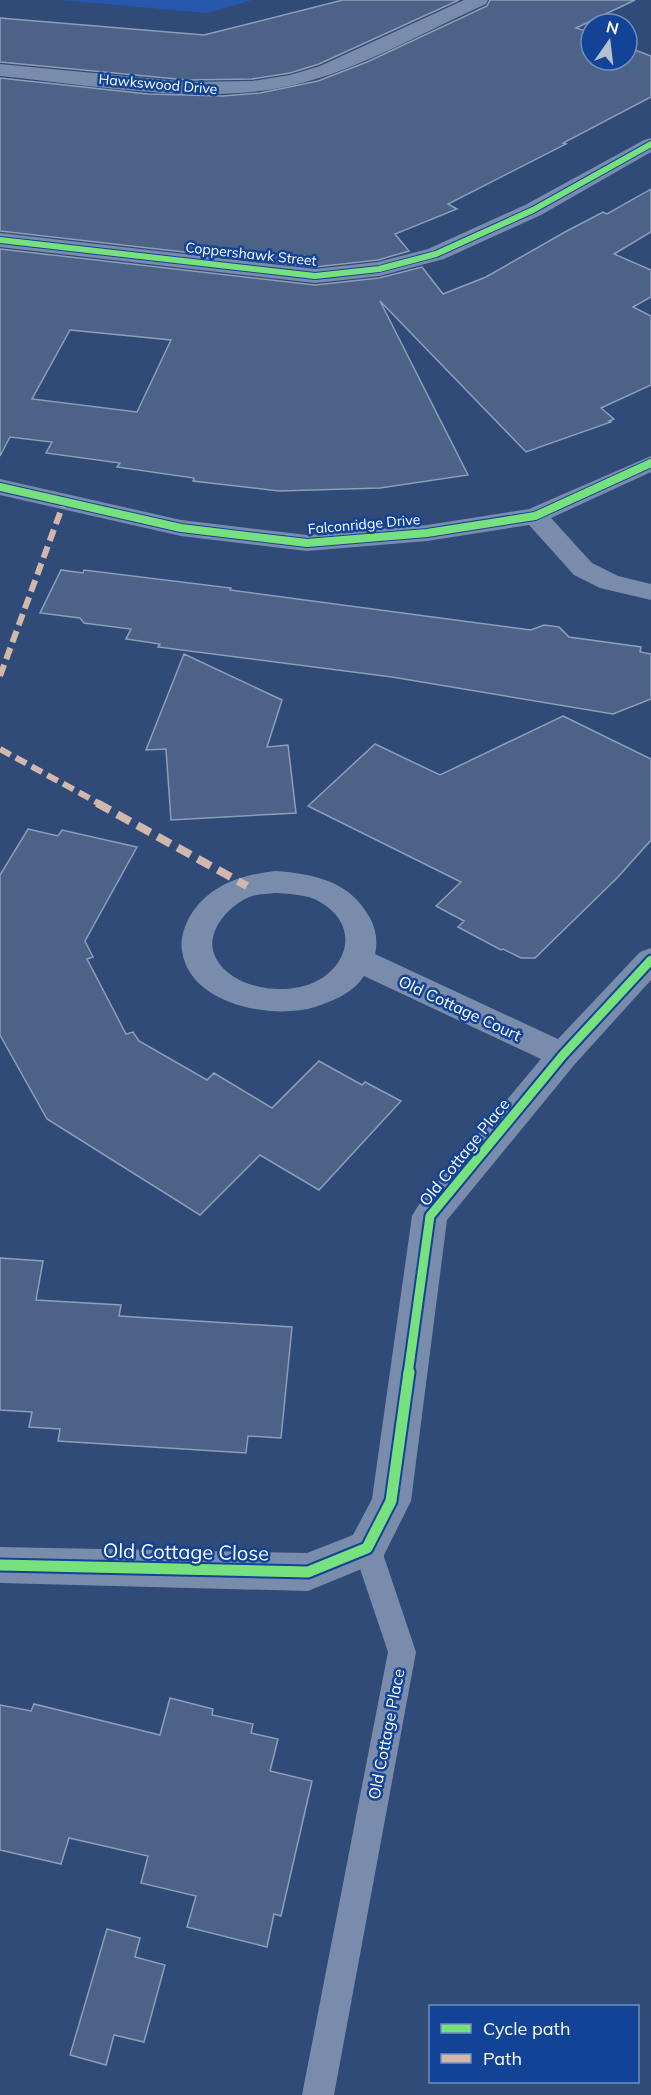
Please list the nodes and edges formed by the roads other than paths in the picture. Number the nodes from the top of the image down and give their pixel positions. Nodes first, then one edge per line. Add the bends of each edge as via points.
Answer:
1 (480, 0) edge
2 (0, 70) edge
3 (651, 144) edge
4 (0, 240) edge
5 (651, 463) edge
6 (0, 488) edge
7 (535, 516) junction
8 (651, 592) edge
9 (358, 960) junction
10 (651, 960) edge
11 (563, 1055) junction
12 (367, 1548) junction
13 (0, 1565) edge
14 (318, 2095) edge

1 - 2 street, Hawkswood Drive via 327,70 252,87 187,88
3 - 4 street, Coppershawk Street via 533,210 436,254 380,269 315,276
5 - 7 street, Falconridge Drive
6 - 7 street, Falconridge Drive via 181,528 307,543 428,533
7 - 8 street via 583,569 609,582
9 - 9 street via 363,939 357,919 330,893 304,884 275,882 247,886 232,893 201,922 196,943 198,956 211,975 229,989 256,999 292,1000 320,993 343,980
9 - 11 street, Old Cottage Court
10 - 11 street, Old Cottage Place
11 - 12 street, Old Cottage Place via 430,1216 391,1501
12 - 13 street, Old Cottage Close via 308,1572
12 - 14 lane, Old Cottage Place via 402,1652

